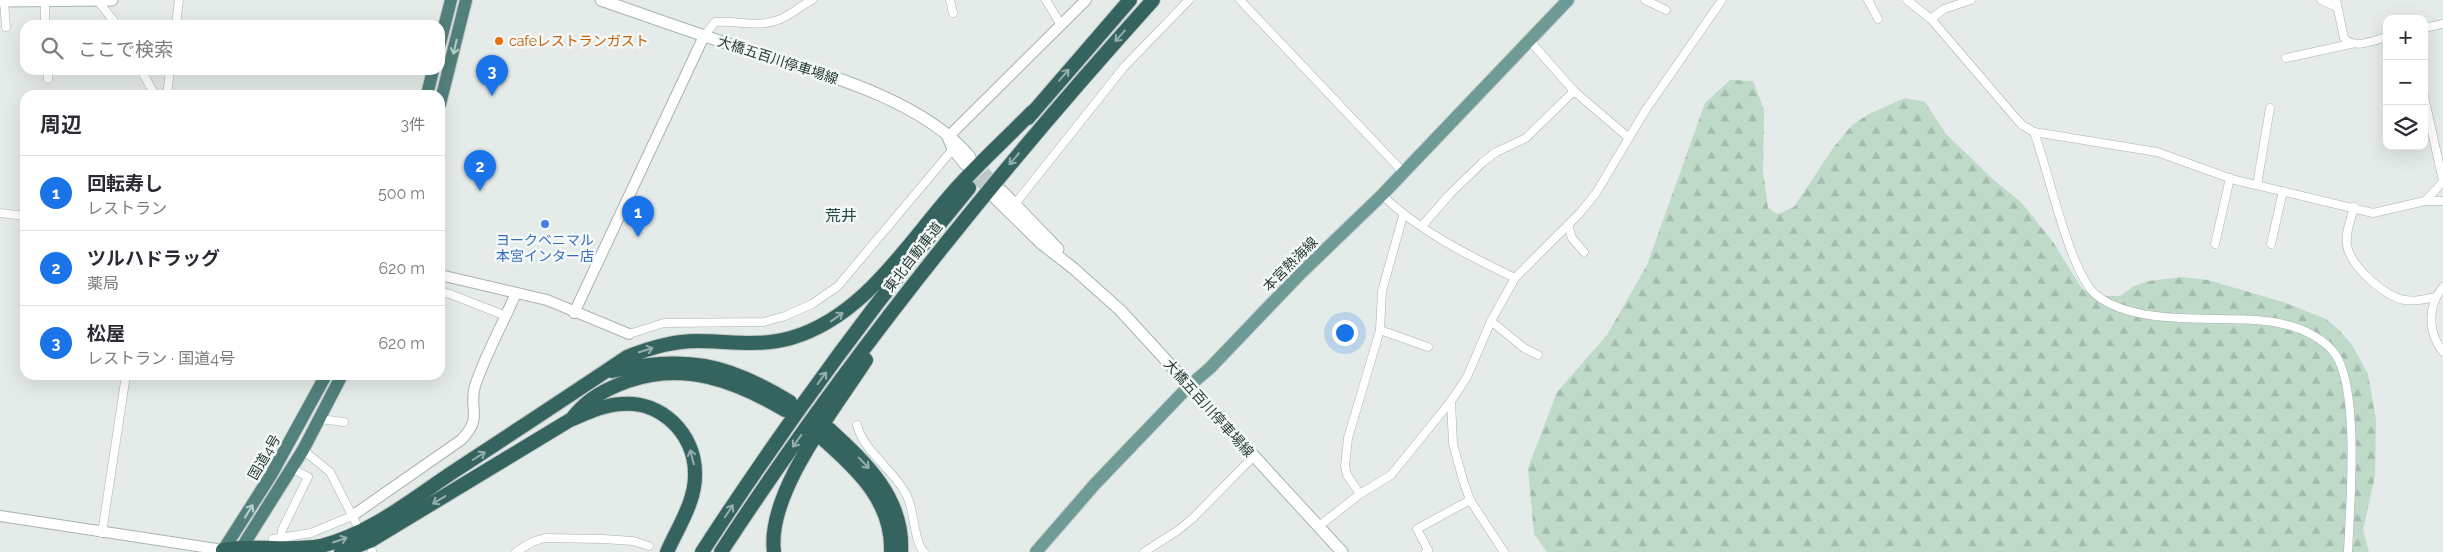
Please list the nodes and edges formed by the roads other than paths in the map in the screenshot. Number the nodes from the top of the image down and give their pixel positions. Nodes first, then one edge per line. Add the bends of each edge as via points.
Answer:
1 (0, 0) edge
2 (4, 0) edge
3 (45, 0) edge
4 (112, 0) edge
5 (179, 0) edge
6 (451, 0) edge
7 (466, 0) edge
8 (601, 0) edge
9 (812, 0) edge
10 (950, 0) edge
11 (1046, 0) edge
12 (1086, 0) edge
13 (1130, 0) edge
14 (1153, 0) edge
15 (1189, 0) edge
16 (1240, 0) edge
17 (1568, 0) edge
18 (1645, 0) edge
19 (1722, 0) edge
20 (1868, 0) edge
21 (1907, 0) edge
22 (1971, 0) edge
23 (2321, 0) edge
24 (98, 1) edge
25 (2336, 3) edge
26 (1666, 10) dead end
27 (953, 13) dead end
28 (1878, 19) dead end
29 (1931, 19) junction
30 (46, 20) edge
31 (113, 20) edge
32 (177, 20) edge
33 (445, 23) edge
34 (2443, 24) edge
35 (1061, 25) junction
36 (6, 27) dead end
37 (2428, 27) edge
38 (704, 36) junction
39 (2383, 38) edge
40 (1529, 40) junction
41 (2351, 44) junction
42 (2286, 58) dead end
43 (48, 75) edge
44 (144, 75) edge
45 (169, 75) edge
46 (432, 75) edge
47 (48, 79) dead end
48 (152, 90) edge
49 (167, 90) edge
50 (428, 90) edge
51 (444, 90) edge
52 (1574, 91) junction
53 (2426, 105) edge
54 (2270, 108) dead end
55 (1032, 112) junction
56 (2034, 132) junction
57 (948, 137) junction
58 (1629, 138) junction
59 (953, 150) junction
60 (1403, 172) junction
61 (2230, 178) junction
62 (2443, 181) edge
63 (2257, 185) junction
64 (2283, 191) junction
65 (1382, 195) junction
66 (2424, 201) junction
67 (2443, 201) edge
68 (1015, 204) junction
69 (2354, 207) junction
70 (0, 213) edge
71 (20, 215) edge
72 (1404, 216) junction
73 (1422, 226) junction
74 (1568, 226) junction
75 (2215, 244) dead end
76 (2271, 244) dead end
77 (1584, 252) dead end
78 (930, 261) junction
79 (1074, 268) junction
80 (445, 276) edge
81 (1515, 278) junction
82 (2443, 287) edge
83 (445, 293) edge
84 (516, 293) junction
85 (2436, 297) junction
86 (574, 313) junction
87 (506, 316) junction
88 (1491, 321) junction
89 (1380, 330) junction
90 (629, 334) joint
91 (1428, 347) dead end
92 (2443, 352) edge
93 (1538, 355) dead end
94 (604, 373) junction
95 (125, 380) edge
96 (323, 380) edge
97 (340, 380) edge
98 (1189, 386) junction
99 (1451, 401) junction
100 (320, 419) junction
101 (570, 420) junction
102 (344, 422) dead end
103 (857, 425) dead end
104 (303, 450) junction
105 (1253, 457) junction
106 (291, 468) junction
107 (1360, 494) junction
108 (1470, 500) junction
109 (0, 516) edge
110 (354, 519) junction
111 (1318, 526) junction
112 (102, 533) junction
113 (281, 536) junction
114 (273, 539) dead end
115 (649, 546) dead end
116 (241, 549) edge
117 (224, 552) edge
118 (341, 552) edge
119 (516, 552) edge
120 (667, 552) edge
121 (702, 552) edge
122 (721, 552) edge
123 (774, 552) edge
124 (891, 552) edge
125 (901, 552) edge
126 (924, 552) edge
127 (1036, 552) edge
128 (1144, 552) edge
129 (1342, 552) edge
130 (1426, 552) edge
131 (1504, 552) edge
132 (2348, 552) edge

1 - 2 main road
2 - 3 main road
2 - 36 street
3 - 24 main road
3 - 30 street
4 - 24 main road
5 - 32 street
6 - 33 highway
7 -> 51 highway
8 - 38 main road, 大橋五百川停車場線
9 - 38 street via 772,22 715,22
10 - 27 street
11 - 35 street
12 - 35 street
55 -> 13 highway, 東北自動車道
14 -> 78 highway, 東北自動車道 via 1044,123
15 - 68 street via 1124,67
16 - 60 street
17 - 40 main road, 本宮熱海線
18 - 26 street
19 - 58 street
20 - 28 street
21 - 29 street
22 - 29 street via 1944,9
23 - 25 street
24 - 31 street
25 - 41 street via 2344,38
29 - 56 street via 2022,125
34 - 37 street
35 - 57 street
38 - 57 main road, 大橋五百川停車場線 via 865,89 922,117
38 - 86 street
39 - 41 street
40 - 52 street
40 - 60 main road, 本宮熱海線
41 - 42 street
43 - 47 street
44 - 48 street
45 - 49 street
46 - 50 highway
52 - 58 street
52 - 73 street via 1526,138 1483,162
53 - 62 street
54 - 63 street
94 -> 55 highway via 641,351 675,343 770,343 823,326 861,298 956,188
121 -> 55 highway, 東北自動車道 via 861,324
56 - 61 street via 2157,152
56 - 132 street via 2078,268 2093,292 2105,302 2153,317 2284,324 2310,334 2336,356 2345,373 2350,413
57 - 59 main road, 大橋五百川停車場線
57 - 59 main road, 大橋五百川停車場線 via 960,145 968,161
58 - 74 street via 1596,193
59 - 90 street via 838,286 812,304 764,322 664,323
60 - 65 main road, 本宮熱海線
61 - 63 street
61 - 75 street
62 - 66 street
63 - 64 street
64 - 69 street
64 - 76 street
65 - 72 street
65 - 98 main road, 本宮熱海線
66 - 67 street
66 - 69 street via 2373,213
68 - 79 main road, 大橋五百川停車場線
68 - 79 main road, 大橋五百川停車場線 via 999,195 1042,244
69 - 85 street via 2347,243 2354,261 2370,280 2404,300
70 - 71 street
72 - 73 street
72 - 89 street via 1382,291
73 - 81 street
74 - 77 street via 1572,238
74 - 81 street
78 -> 122 highway, 東北自動車道 via 817,411
78 - 123 highway via 792,478 779,505
79 - 98 main road, 大橋五百川停車場線 via 1120,310
80 - 84 street
81 - 88 street
82 - 85 street
83 - 87 street
84 - 86 street via 546,300
84 - 87 street
85 - 92 street via 2432,330
86 - 90 street
87 - 110 street via 475,388 475,414 469,432
88 - 93 street via 1524,348
88 - 99 street via 1467,377
89 - 91 street
89 - 107 street via 1348,438 1345,466
94 - 101 highway via 665,362 699,364 736,374 788,406 715,378 665,372 614,385 588,400
116 -> 94 highway via 300,550 366,530
95 - 112 street
117 -> 96 highway, 国道4号
97 - 100 highway, 国道4号
98 - 105 main road, 大橋五百川停車場線
98 - 127 main road, 本宮熱海線 via 1095,484
99 - 107 street via 1397,469
99 - 108 street via 1453,444
100 - 102 street
100 - 104 highway, 国道4号
101 -> 118 highway via 370,540
120 -> 101 highway via 694,487 694,460 683,434 662,413 635,404 608,406
103 - 126 street via 860,437 905,493 919,546
104 - 106 highway, 国道4号
104 - 110 street via 330,472
105 - 111 main road, 大橋五百川停車場線
105 - 128 street via 1192,519
106 - 113 street via 308,477
106 - 116 highway, 国道4号
107 - 111 street
108 - 130 street via 1417,529 1428,550
108 - 131 street
109 - 112 street
110 - 113 street via 311,533
111 - 129 main road, 大橋五百川停車場線
112 - 117 street
113 - 114 street
115 - 119 street via 633,541 544,538
116 - 117 highway
124 -> 125 highway via 886,515 873,490 826,434 869,467 883,486 898,516

